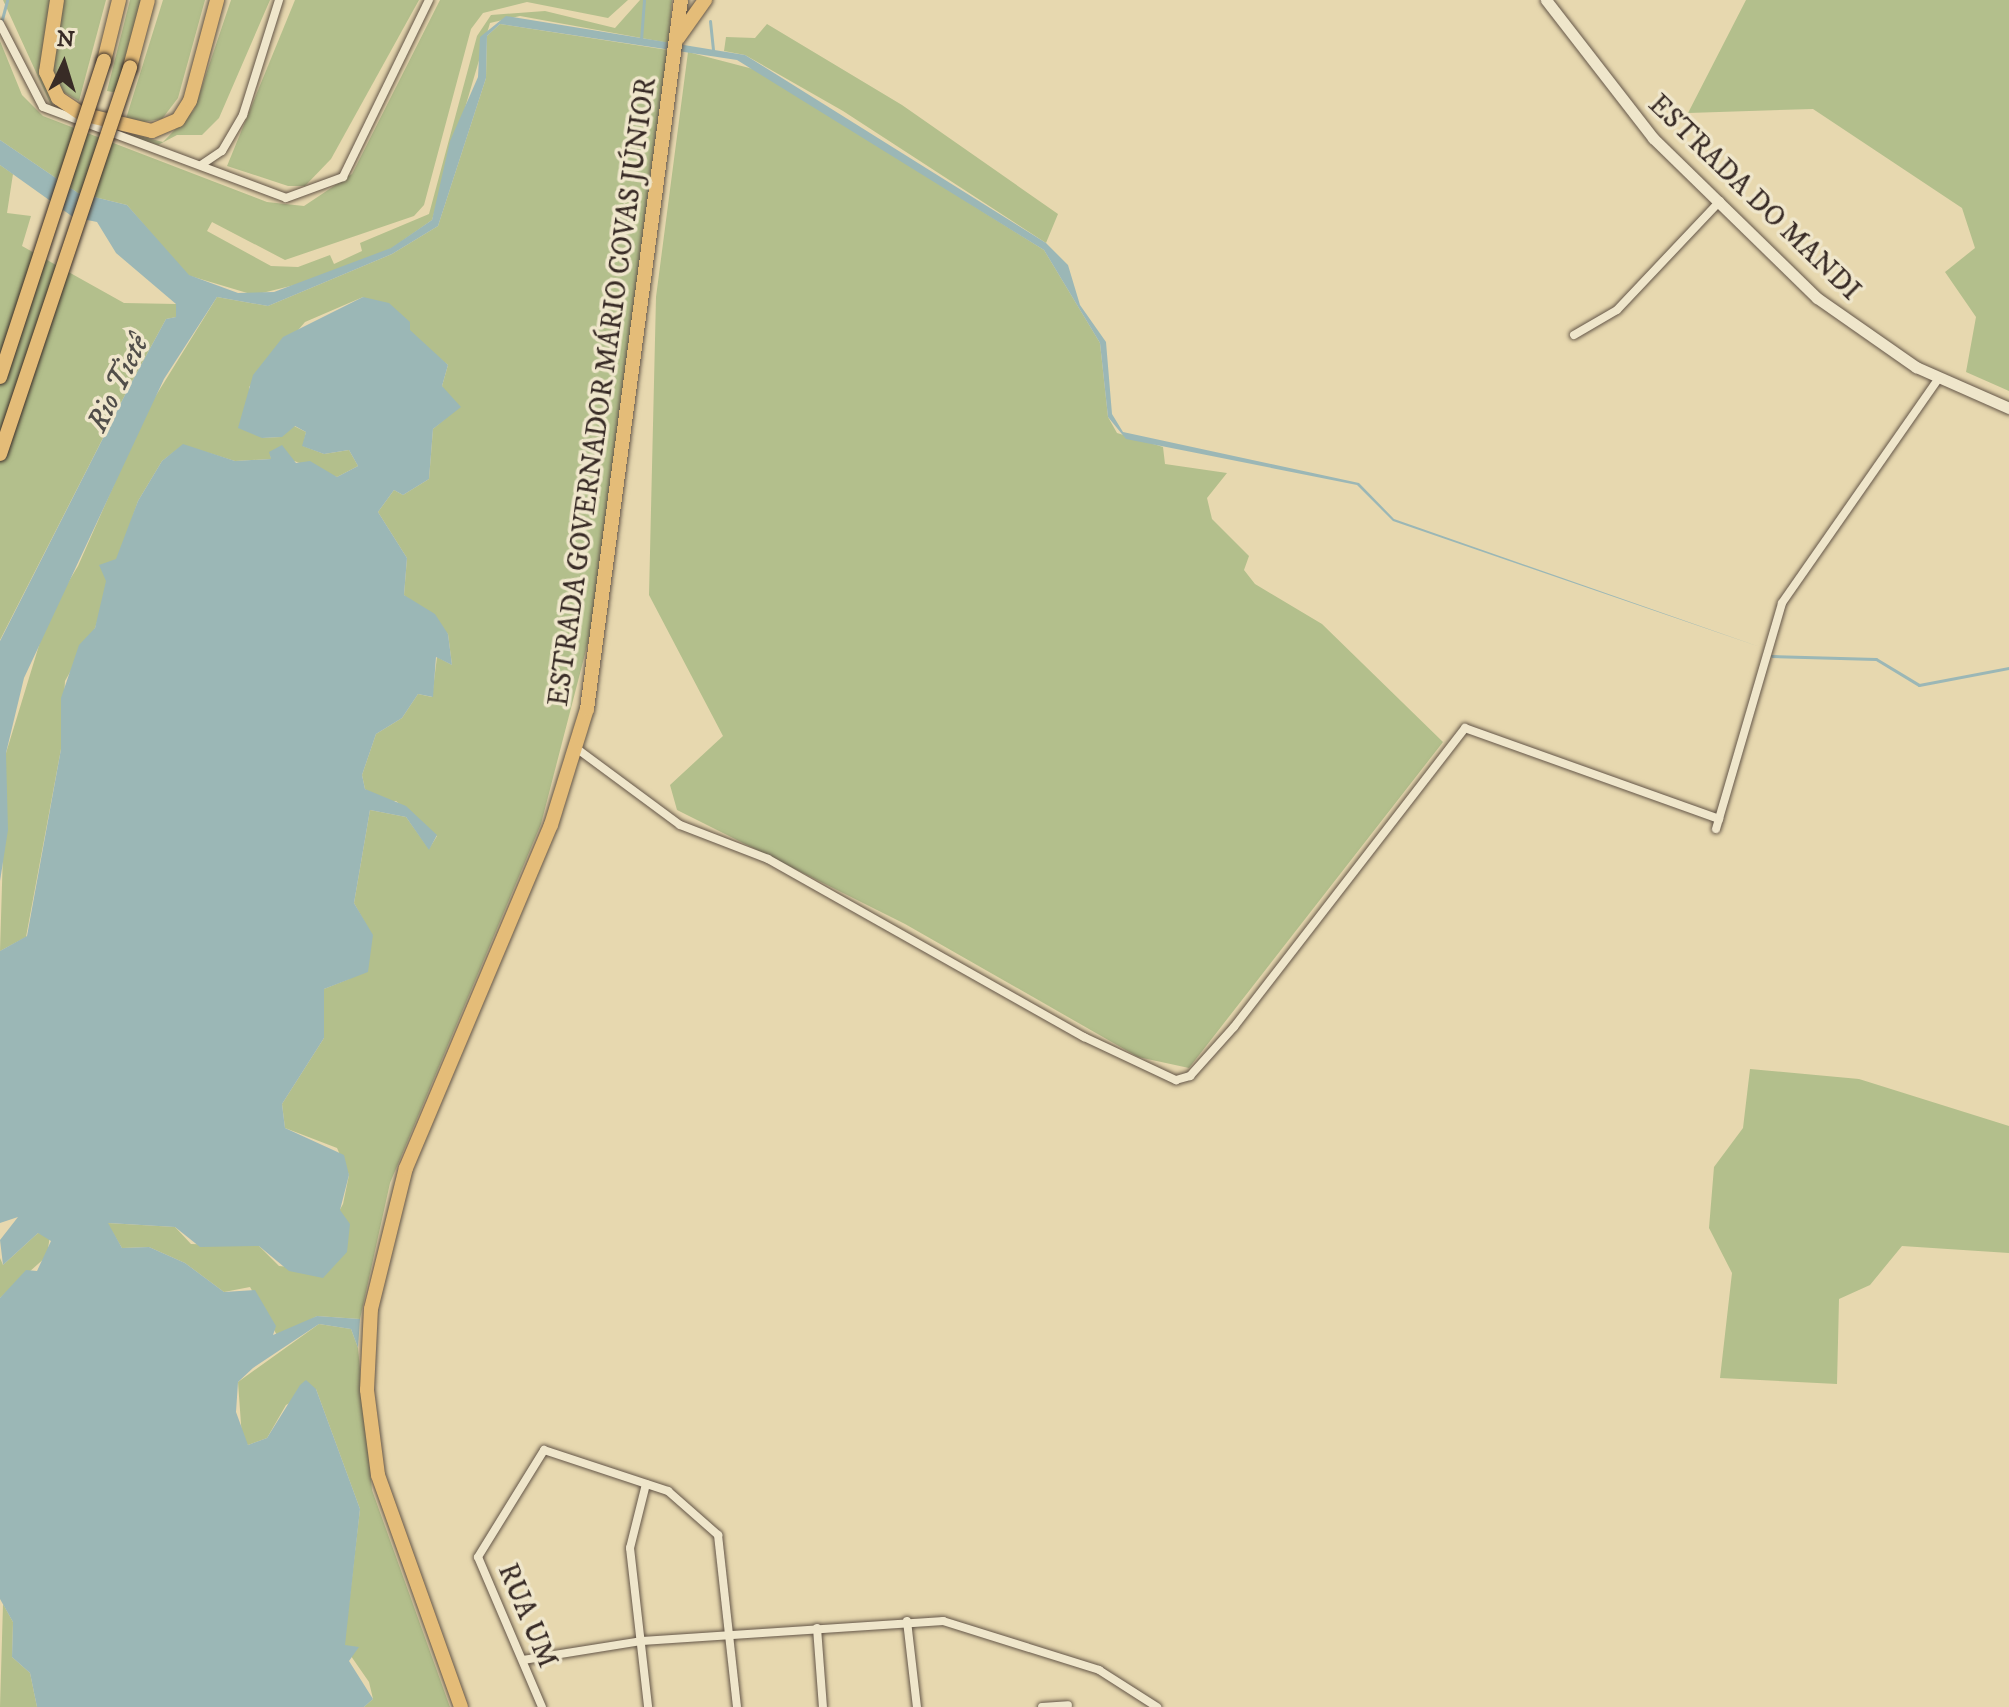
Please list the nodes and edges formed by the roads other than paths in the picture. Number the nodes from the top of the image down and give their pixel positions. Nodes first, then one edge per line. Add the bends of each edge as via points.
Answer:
1 (57, 0) edge
2 (119, 0) edge
3 (148, 0) edge
4 (217, 0) edge
5 (279, 0) edge
6 (429, 0) edge
7 (681, 0) edge
8 (705, 0) edge
9 (1546, 0) edge
10 (0, 24) edge
11 (677, 45) junction
12 (201, 165) junction
13 (1720, 201) junction
14 (1574, 335) dead end
15 (0, 377) edge
16 (1938, 379) junction
17 (2009, 408) edge
18 (0, 454) edge
19 (576, 748) junction
20 (1719, 819) junction
21 (1716, 829) dead end
22 (646, 1484) junction
23 (907, 1621) junction
24 (817, 1628) junction
25 (731, 1635) junction
26 (642, 1641) junction
27 (523, 1660) junction
28 (1068, 1705) dead end
29 (461, 1707) edge
30 (542, 1707) edge
31 (648, 1707) edge
32 (737, 1707) edge
33 (823, 1707) edge
34 (917, 1707) edge
35 (1042, 1707) edge
36 (1157, 1707) edge

1 - 4 highway via 46,72 58,98 82,114 152,131 178,120 190,101
2 - 15 highway, bridge via 104,61
3 - 18 highway, bridge
5 - 12 street via 271,41 237,126 222,151
6 - 12 street via 336,183 286,198
7 - 11 highway, ESTRADA GOVERNADOR MÁRIO COVAS JÚNIOR
8 - 11 highway, ESTRADA GOVERNADOR MÁRIO COVAS JÚNIOR
9 - 13 main road, ESTRADA DO MANDI via 1606,86
10 - 12 street via 43,107
11 - 19 highway, ESTRADA GOVERNADOR MÁRIO COVAS JÚNIOR via 601,635
13 - 14 street via 1617,310
13 - 16 main road, ESTRADA DO MANDI via 1817,298
16 - 17 main road, ESTRADA DO MANDI
16 - 20 street via 1782,603
19 - 20 street via 680,825 768,859 1084,1037 1176,1080 1190,1076 1234,1027 1465,728
19 - 29 highway, ESTRADA GOVERNADOR MÁRIO COVAS JÚNIOR via 406,1168 371,1309 367,1363 385,1501
20 - 21 street
22 - 25 street via 678,1497 720,1539
22 - 26 street via 630,1548
22 - 27 street, RUA UM via 544,1450 535,1461 478,1557
23 - 24 street
23 - 34 street
23 - 36 street via 962,1624 1056,1653 1113,1677
24 - 25 street
24 - 33 street
25 - 26 street
25 - 32 street
26 - 27 street
26 - 31 street
27 - 30 street, RUA UM
28 - 35 street

